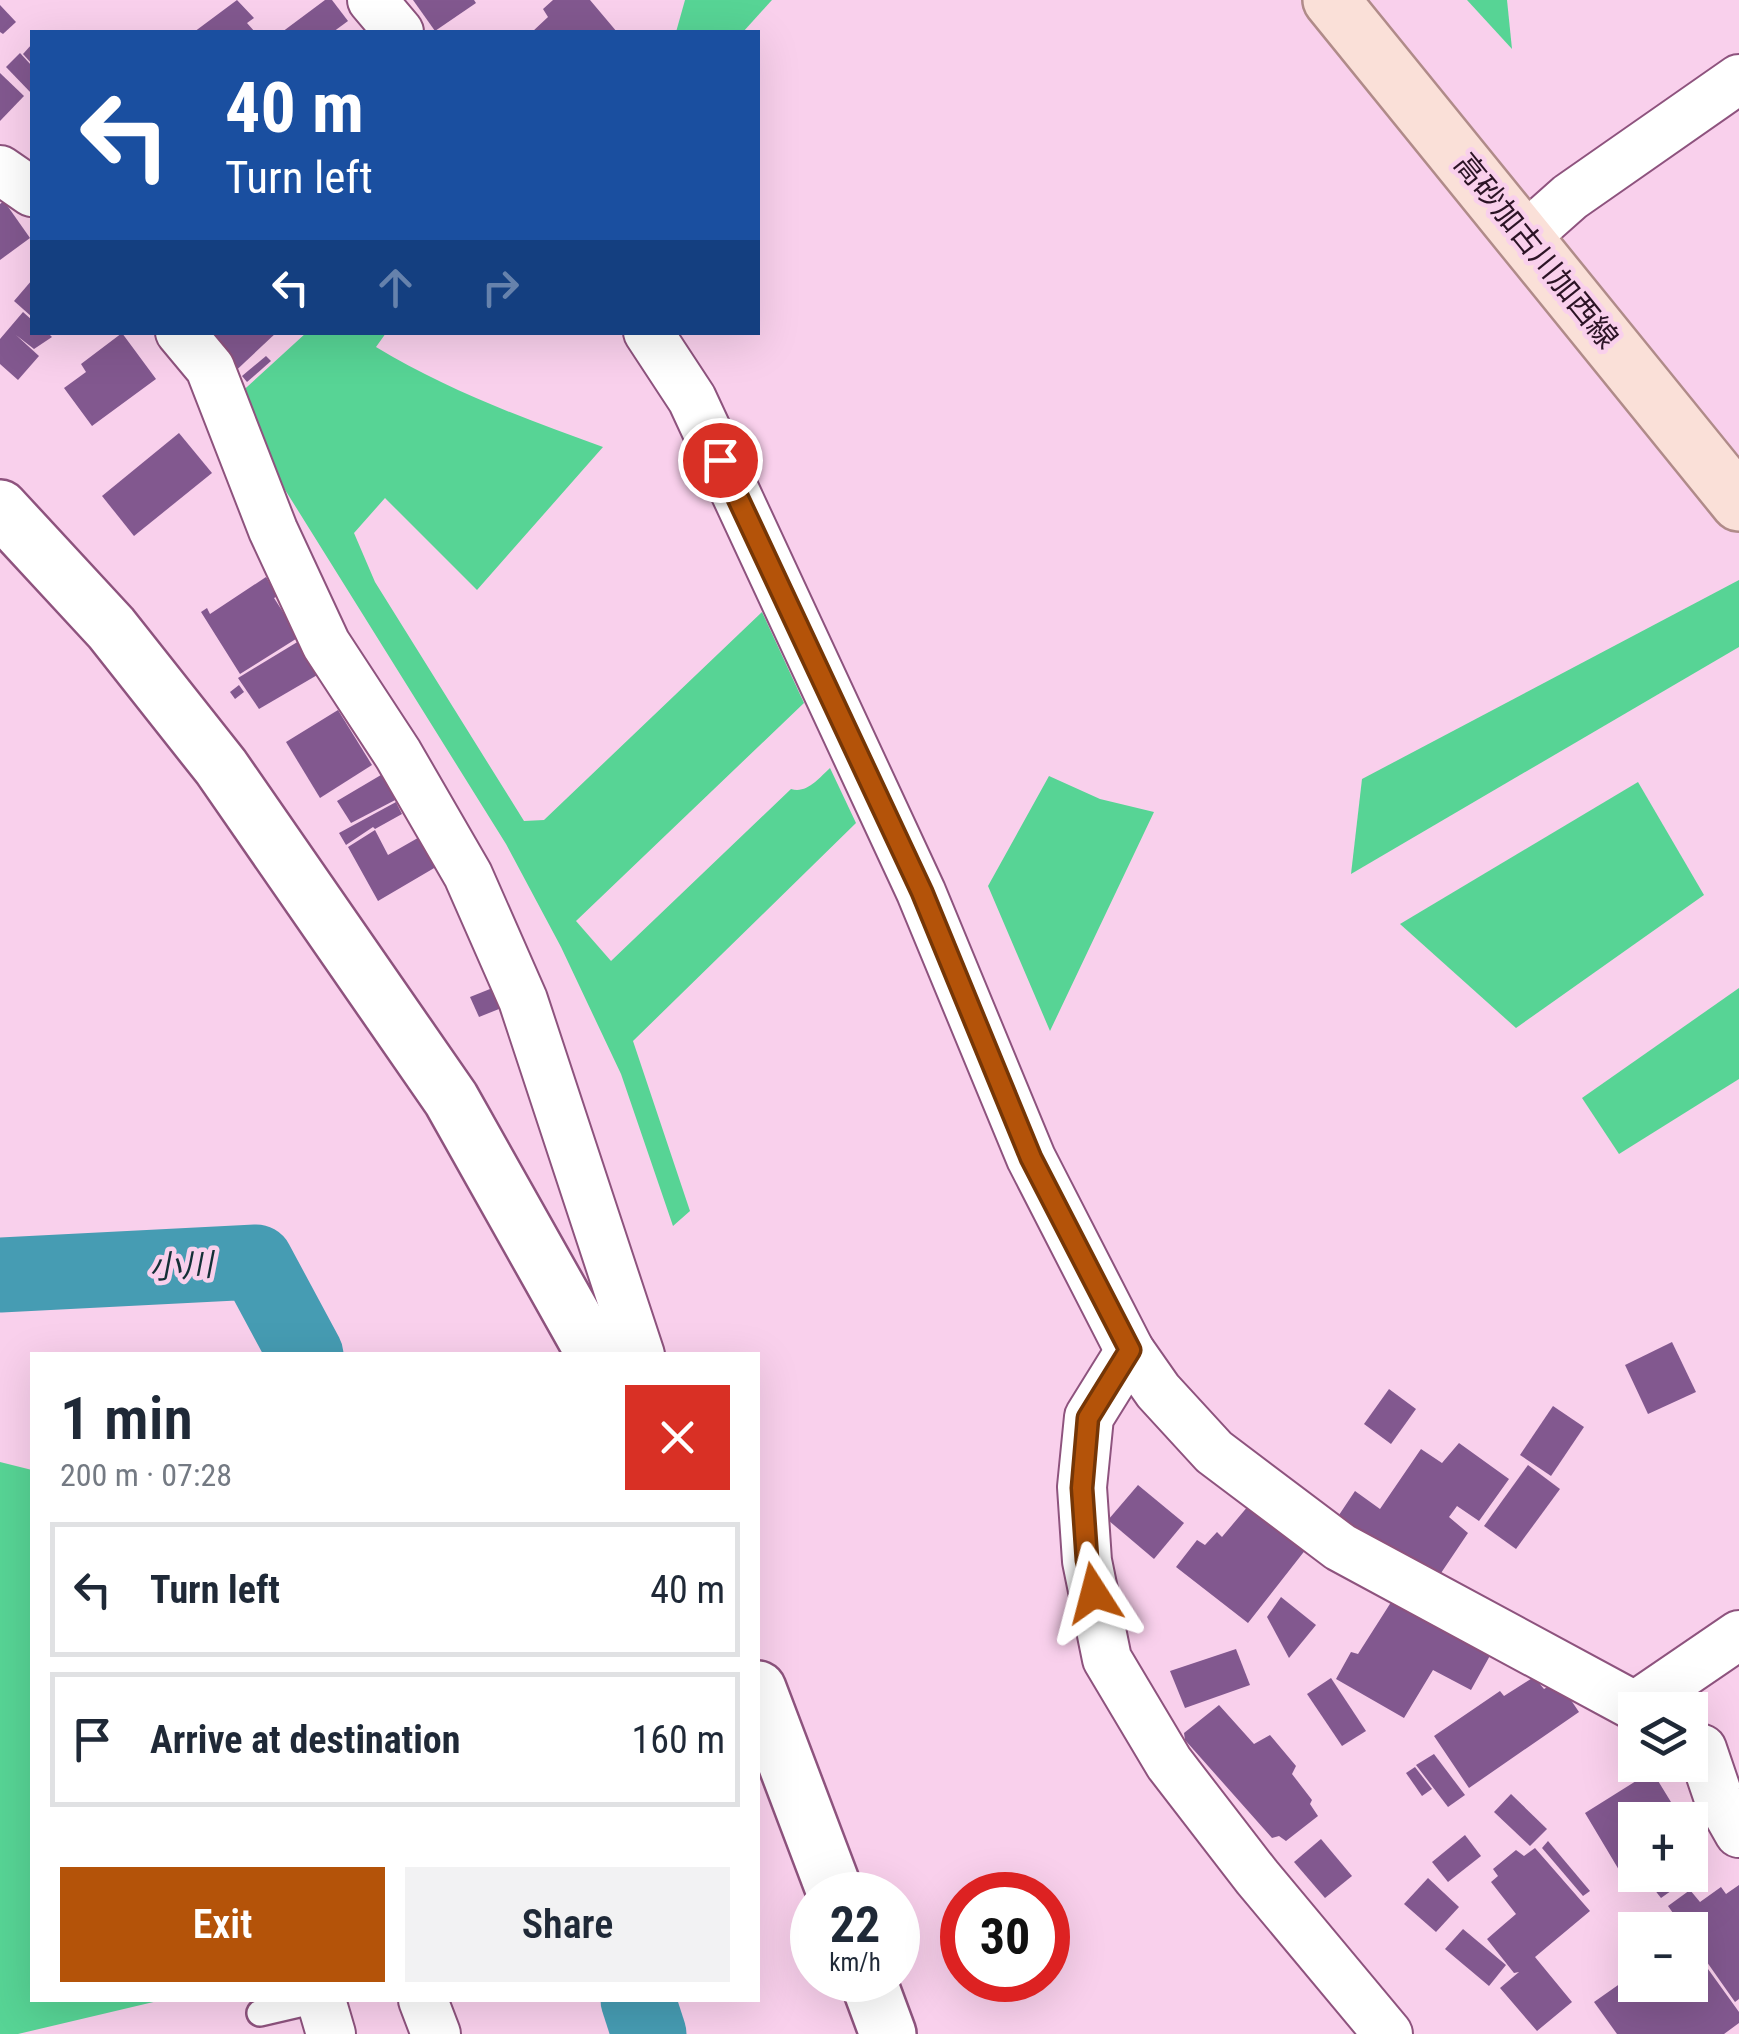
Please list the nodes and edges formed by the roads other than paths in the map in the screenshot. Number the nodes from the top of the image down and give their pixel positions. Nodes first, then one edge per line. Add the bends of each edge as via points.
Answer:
1 (1330, 0) edge
2 (1739, 79) edge
3 (0, 170) edge
4 (30, 191) edge
5 (1526, 236) junction
6 (182, 335) edge
7 (650, 335) edge
8 (1739, 503) edge
9 (0, 508) edge
10 (1130, 1350) junction
11 (593, 1352) edge
12 (639, 1352) edge
13 (1739, 1635) edge
14 (1661, 1692) edge
15 (760, 1694) edge
16 (1618, 1697) edge
17 (1710, 1754) edge
18 (1739, 1833) edge
19 (827, 1872) edge
20 (309, 2002) edge
21 (319, 2002) edge
22 (423, 2002) edge
23 (876, 2002) edge
24 (260, 2013) dead end
25 (331, 2034) edge
26 (436, 2034) edge
27 (888, 2034) edge
28 (1388, 2034) edge

1 - 5 main road, 高砂加古川加西線
2 - 5 street via 1570,197
3 - 4 street
5 - 8 main road, 高砂加古川加西線
6 - 12 street via 210,368 326,644 468,876 522,1000
7 - 10 street via 692,399 922,892 1031,1158
9 - 11 street via 111,628 221,767 450,1099
10 - 16 street via 1214,1452 1340,1547
10 - 28 street via 1088,1418 1082,1488 1087,1560 1107,1659 1169,1763
13 - 14 street
15 - 19 street
17 - 18 street via 1718,1796
20 - 24 lane
21 - 25 street
22 - 26 street
23 - 27 street

